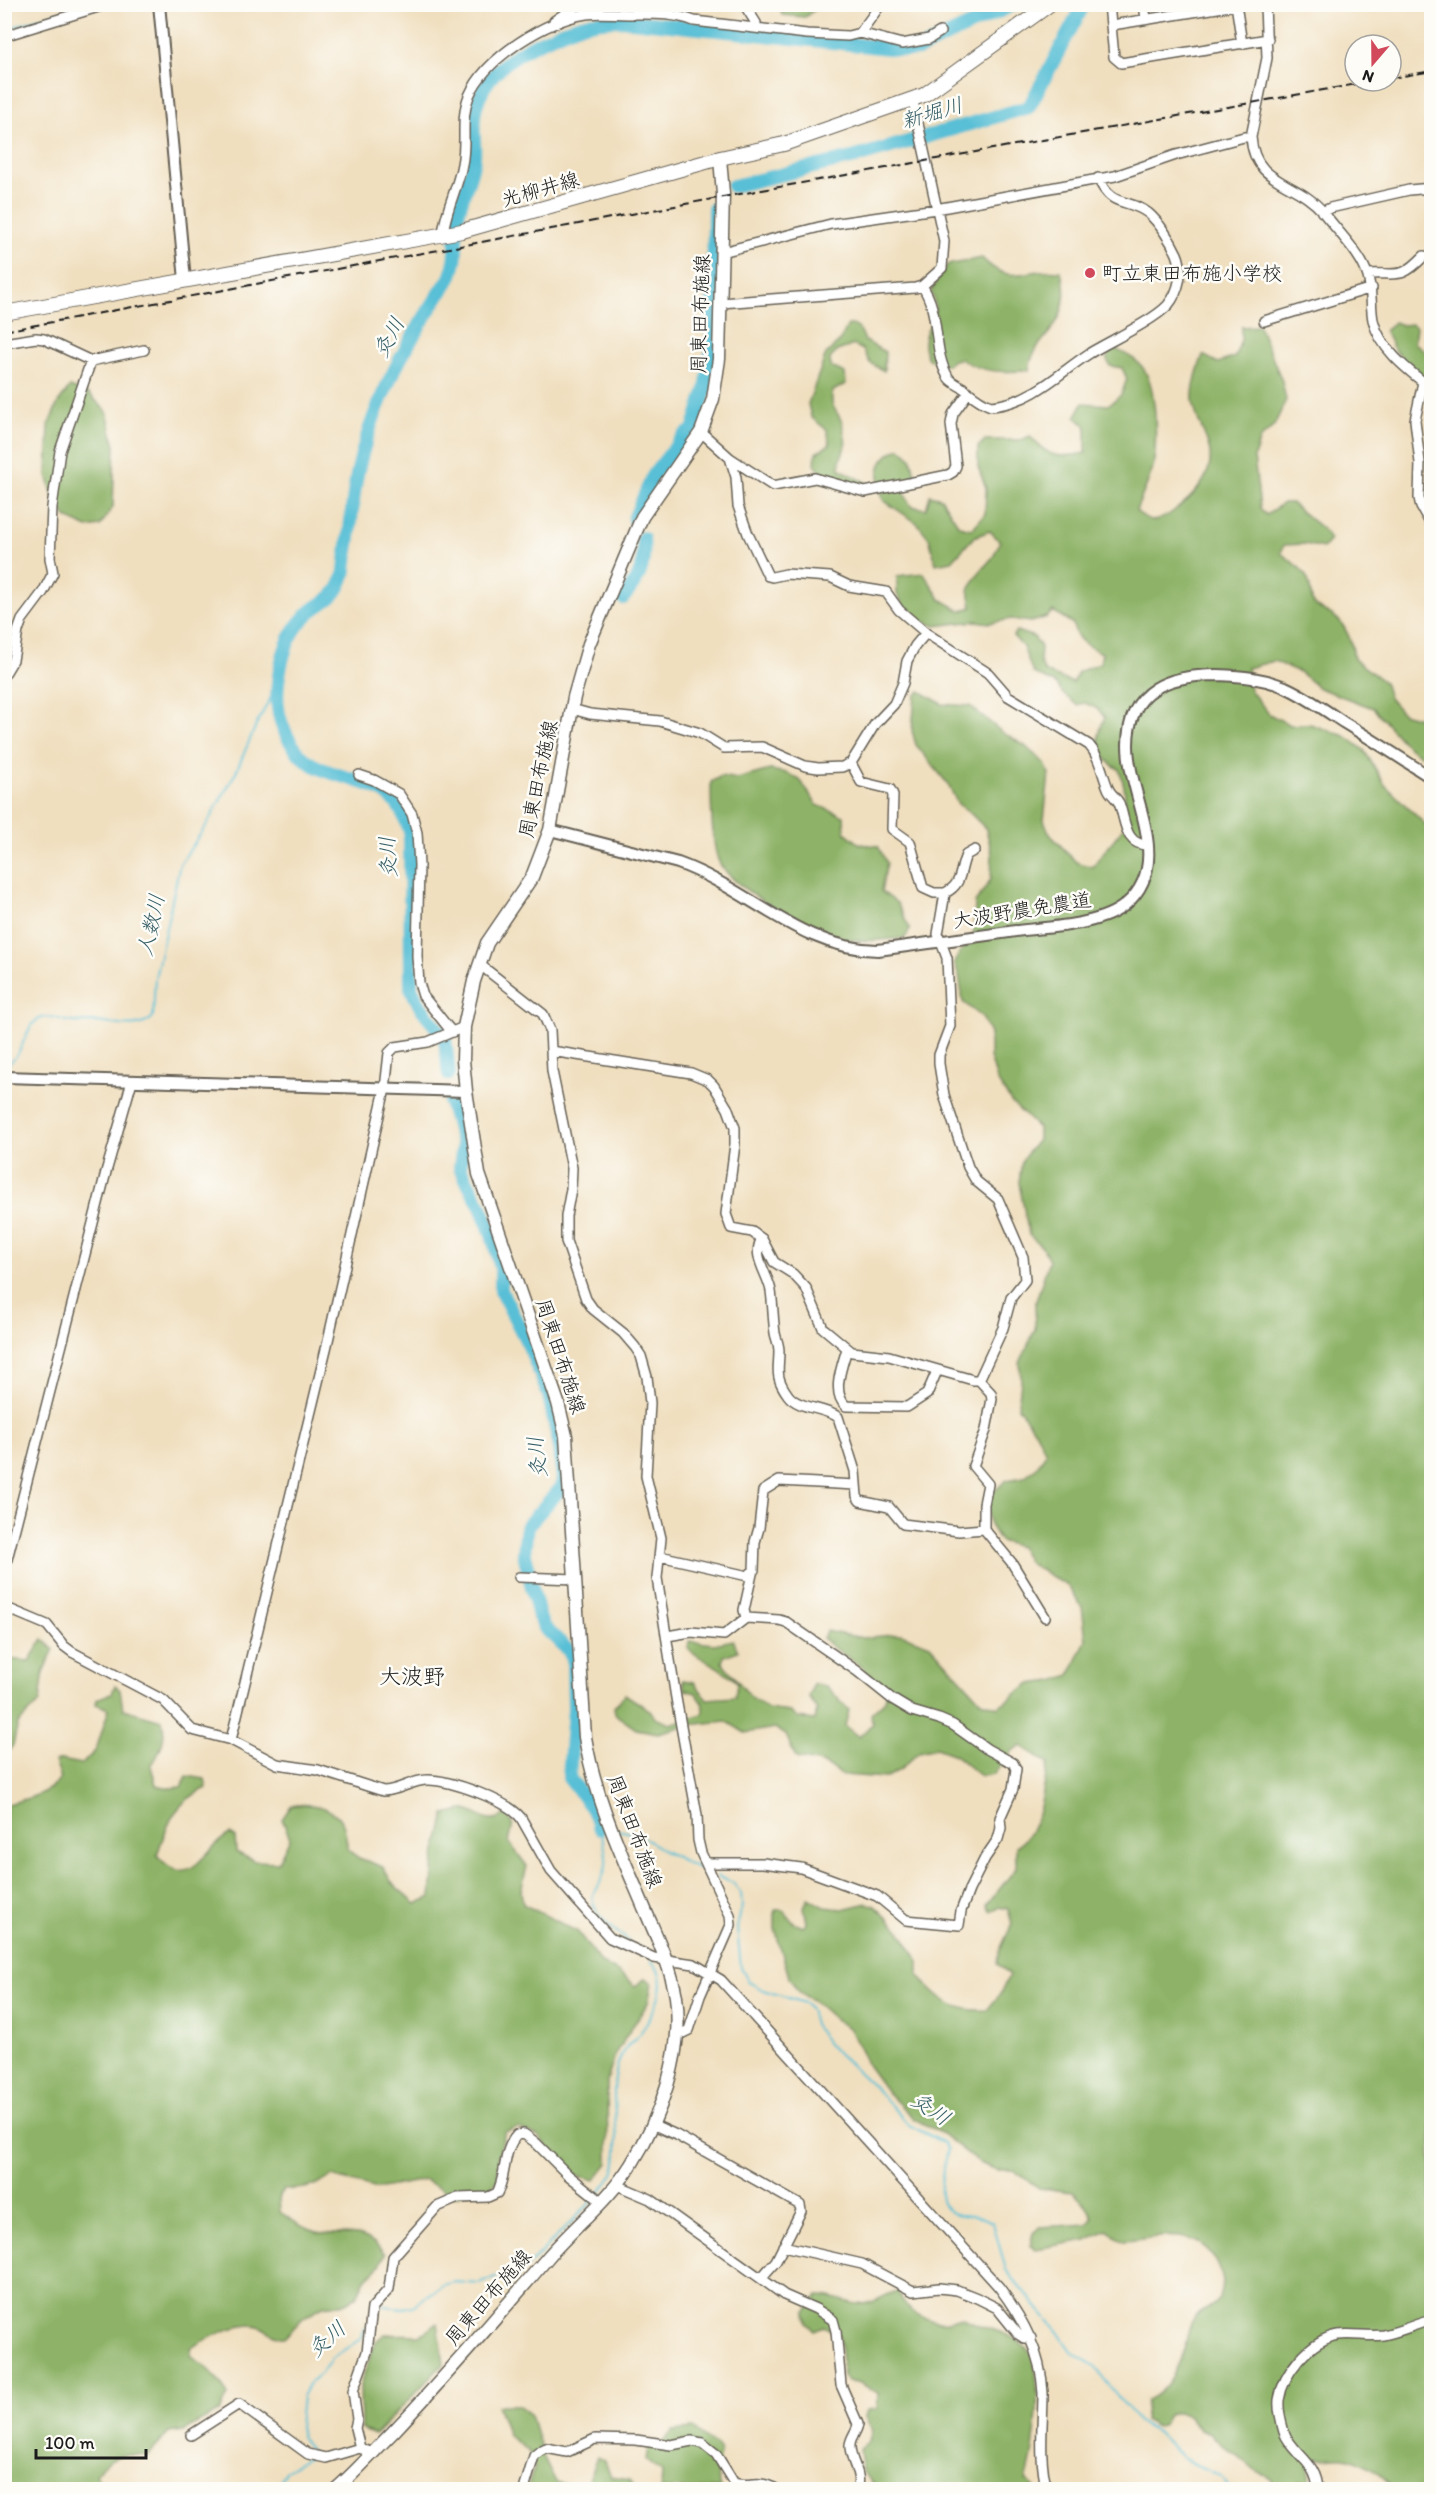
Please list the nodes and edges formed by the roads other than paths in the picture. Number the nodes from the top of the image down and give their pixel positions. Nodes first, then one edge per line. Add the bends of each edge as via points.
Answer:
1 (108, 4) edge
2 (159, 4) edge
3 (579, 4) edge
4 (744, 4) edge
5 (881, 4) edge
6 (1050, 4) edge
7 (1110, 4) edge
8 (1144, 4) edge
9 (1265, 4) edge
10 (1236, 5) edge
11 (1146, 20) junction
12 (1112, 25) junction
13 (755, 28) junction
14 (940, 32) dead end
15 (860, 33) junction
16 (532, 35) junction
17 (4, 36) edge
18 (1268, 39) junction
19 (1242, 44) junction
20 (913, 100) junction
21 (1251, 137) junction
22 (720, 158) junction
23 (1098, 178) junction
24 (1431, 188) edge
25 (936, 210) junction
26 (1322, 212) junction
27 (452, 233) junction
28 (722, 252) junction
29 (1424, 256) dead end
30 (1368, 274) junction
31 (185, 280) junction
32 (922, 286) junction
33 (1372, 288) junction
34 (721, 303) junction
35 (4, 313) edge
36 (1264, 321) dead end
37 (4, 343) edge
38 (144, 350) dead end
39 (92, 361) junction
40 (1423, 382) junction
41 (1431, 389) edge
42 (968, 393) junction
43 (701, 432) junction
44 (730, 458) junction
45 (1431, 526) edge
46 (926, 633) junction
47 (4, 675) edge
48 (572, 709) junction
49 (851, 763) junction
50 (359, 776) dead end
51 (1431, 778) edge
52 (550, 830) junction
53 (1148, 845) junction
54 (975, 850) dead end
55 (945, 893) junction
56 (940, 941) junction
57 (479, 964) junction
58 (464, 1027) junction
59 (450, 1032) junction
60 (551, 1051) junction
61 (4, 1077) edge
62 (132, 1081) junction
63 (384, 1089) junction
64 (466, 1091) junction
65 (762, 1239) junction
66 (847, 1349) junction
67 (937, 1371) junction
68 (979, 1380) junction
69 (856, 1485) junction
70 (984, 1529) junction
71 (660, 1556) junction
72 (4, 1571) edge
73 (752, 1574) junction
74 (520, 1577) dead end
75 (576, 1579) junction
76 (4, 1607) edge
77 (1045, 1617) dead end
78 (746, 1618) junction
79 (667, 1636) junction
80 (231, 1740) junction
81 (709, 1869) junction
82 (666, 1960) junction
83 (711, 1972) junction
84 (678, 2036) junction
85 (652, 2124) junction
86 (617, 2185) junction
87 (598, 2199) junction
88 (783, 2246) junction
89 (762, 2277) junction
90 (1431, 2320) edge
91 (1031, 2338) junction
92 (191, 2435) dead end
93 (366, 2450) junction
94 (335, 2490) edge
95 (525, 2490) edge
96 (778, 2490) edge
97 (857, 2490) edge
98 (1047, 2490) edge
99 (1318, 2490) edge

1 - 17 street
2 - 31 street
3 - 16 street
4 - 13 street
5 - 15 street
6 - 20 main road, 光柳井線
7 - 12 street
8 - 11 street
9 - 18 street
10 - 11 street
10 - 19 street
11 - 12 street
12 - 19 street via 1114,57 1122,63
13 - 15 street via 816,35
13 - 16 street via 682,16 608,12 584,14
14 - 15 street via 916,44
16 - 27 street via 499,58 479,79 469,97 463,161 444,222
18 - 19 street
18 - 21 street
20 - 22 main road, 光柳井線 via 784,144
20 - 25 street
21 - 23 street
21 - 26 street via 1258,165 1306,196
22 - 27 main road, 光柳井線
22 - 28 main road, 周東田布施線
23 - 25 street
23 - 42 street via 1111,198 1147,213 1177,254 1180,275 1171,300 1160,312 1090,353 1034,393 991,406
24 - 26 street
25 - 28 street via 831,224
25 - 32 street via 944,241 942,268
26 - 30 street
27 - 31 main road, 光柳井線
28 - 34 main road, 周東田布施線
29 - 30 street via 1399,275
30 - 33 street
31 - 35 main road, 光柳井線
32 - 34 street
32 - 42 street via 931,301 948,377
33 - 36 street
33 - 40 street via 1373,319 1381,338
34 - 43 main road, 周東田布施線 via 717,382
37 - 39 street via 44,339
38 - 39 street
39 - 47 street via 60,451 52,507 53,573 22,620 13,660
40 - 41 street
40 - 45 street via 1415,420 1421,472 1419,498
42 - 44 street via 953,414 956,466 948,475 865,492 815,478 773,486
43 - 44 street
43 - 48 main road, 周東田布施線 via 642,517 589,644
44 - 46 street via 738,506 768,576 830,577 849,586 886,592 899,610
46 - 49 street via 907,661 894,704 875,724
46 - 53 street via 988,673 1008,696 1089,745 1109,792 1118,801 1128,835 1141,845
48 - 49 street via 660,721 700,733 724,748 762,747 805,766 832,768
48 - 52 main road, 周東田布施線
49 - 55 street via 861,782 890,789 892,830 910,842 923,888
50 - 59 street via 399,794 412,814 419,857 419,983 423,996
51 - 53 street, 大波野農免農道 via 1272,681 1238,675 1179,677 1164,682 1144,697 1129,732 1129,758
52 - 56 street, 大波野農免農道 via 678,862 730,886 802,931 837,946 878,950
52 - 57 main road, 周東田布施線 via 532,877 497,926
53 - 56 street, 大波野農免農道 via 1147,871 1142,882 1115,912 1081,922
54 - 55 street via 966,855 958,883
55 - 56 street
56 - 68 street via 948,969 950,1026 939,1055 946,1104 968,1167 976,1181 998,1199 1023,1257 1025,1273
57 - 58 main road, 周東田布施線
57 - 60 street via 540,1009 550,1030
58 - 59 street
58 - 64 main road, 周東田布施線
59 - 63 street via 437,1039 391,1049
60 - 65 street via 679,1071 708,1080 721,1094 735,1128 727,1222 731,1228 752,1232
60 - 71 street via 572,1168 566,1241 586,1299 602,1318 623,1333 641,1356 650,1403 646,1476 661,1538
61 - 62 street
62 - 63 street
62 - 72 street
63 - 64 street
63 - 80 street via 327,1345
64 - 75 main road, 周東田布施線 via 479,1174 562,1420 569,1461
65 - 66 street via 774,1262 806,1288 823,1328
65 - 69 street via 758,1252 771,1293 780,1382 795,1401 838,1417
66 - 67 street via 889,1356
66 - 67 street via 837,1390 846,1406 907,1407 927,1394
67 - 68 street
68 - 70 street via 992,1400 973,1466 988,1484
69 - 70 street via 860,1501 889,1508 903,1524 959,1531
69 - 73 street via 778,1481 763,1491
70 - 77 street via 1012,1563
71 - 73 street
71 - 79 street via 657,1578
73 - 78 street via 744,1610
74 - 75 street
75 - 82 main road, 周東田布施線 via 585,1737 591,1773
76 - 80 street via 47,1625 72,1652 163,1700 192,1730
78 - 79 street via 724,1635 691,1632
78 - 81 street via 786,1622 892,1699 912,1711 953,1725 1013,1763 1016,1769 1013,1789 1000,1818 998,1839 969,1890 959,1925 906,1920 877,1896 801,1868 763,1863
79 - 81 street via 698,1840
80 - 82 street via 277,1764 318,1770 383,1791 412,1782 443,1781 504,1803 521,1818 551,1871 610,1938
81 - 83 street via 731,1925
82 - 83 street via 694,1964
82 - 84 main road, 周東田布施線 via 676,1998
83 - 84 street via 689,2030
83 - 91 street via 999,2287
84 - 85 main road, 周東田布施線 via 673,2064
85 - 86 main road, 周東田布施線
85 - 88 street via 800,2205 801,2211
86 - 87 main road, 周東田布施線
86 - 89 street via 659,2205
87 - 93 main road, 周東田布施線 via 474,2345
87 - 93 street via 535,2142 524,2134 517,2135 506,2154 497,2193 458,2198 437,2207 416,2228 393,2257 389,2289 372,2311 367,2352 353,2391 355,2428
88 - 89 street
88 - 91 street via 862,2264 913,2291 939,2288 967,2294 997,2308 1018,2334
89 - 97 street via 784,2295 833,2320 841,2385 858,2424 849,2447 858,2472
90 - 99 street via 1382,2335 1336,2335 1317,2343 1299,2360 1280,2400 1280,2418 1286,2435 1310,2464
91 - 98 street via 1042,2384 1041,2460
92 - 93 street via 239,2404 310,2455 326,2458
93 - 94 main road, 周東田布施線
95 - 96 street via 534,2456 540,2451 546,2448 567,2452 595,2439 671,2445 702,2443 716,2454 734,2483 764,2482

